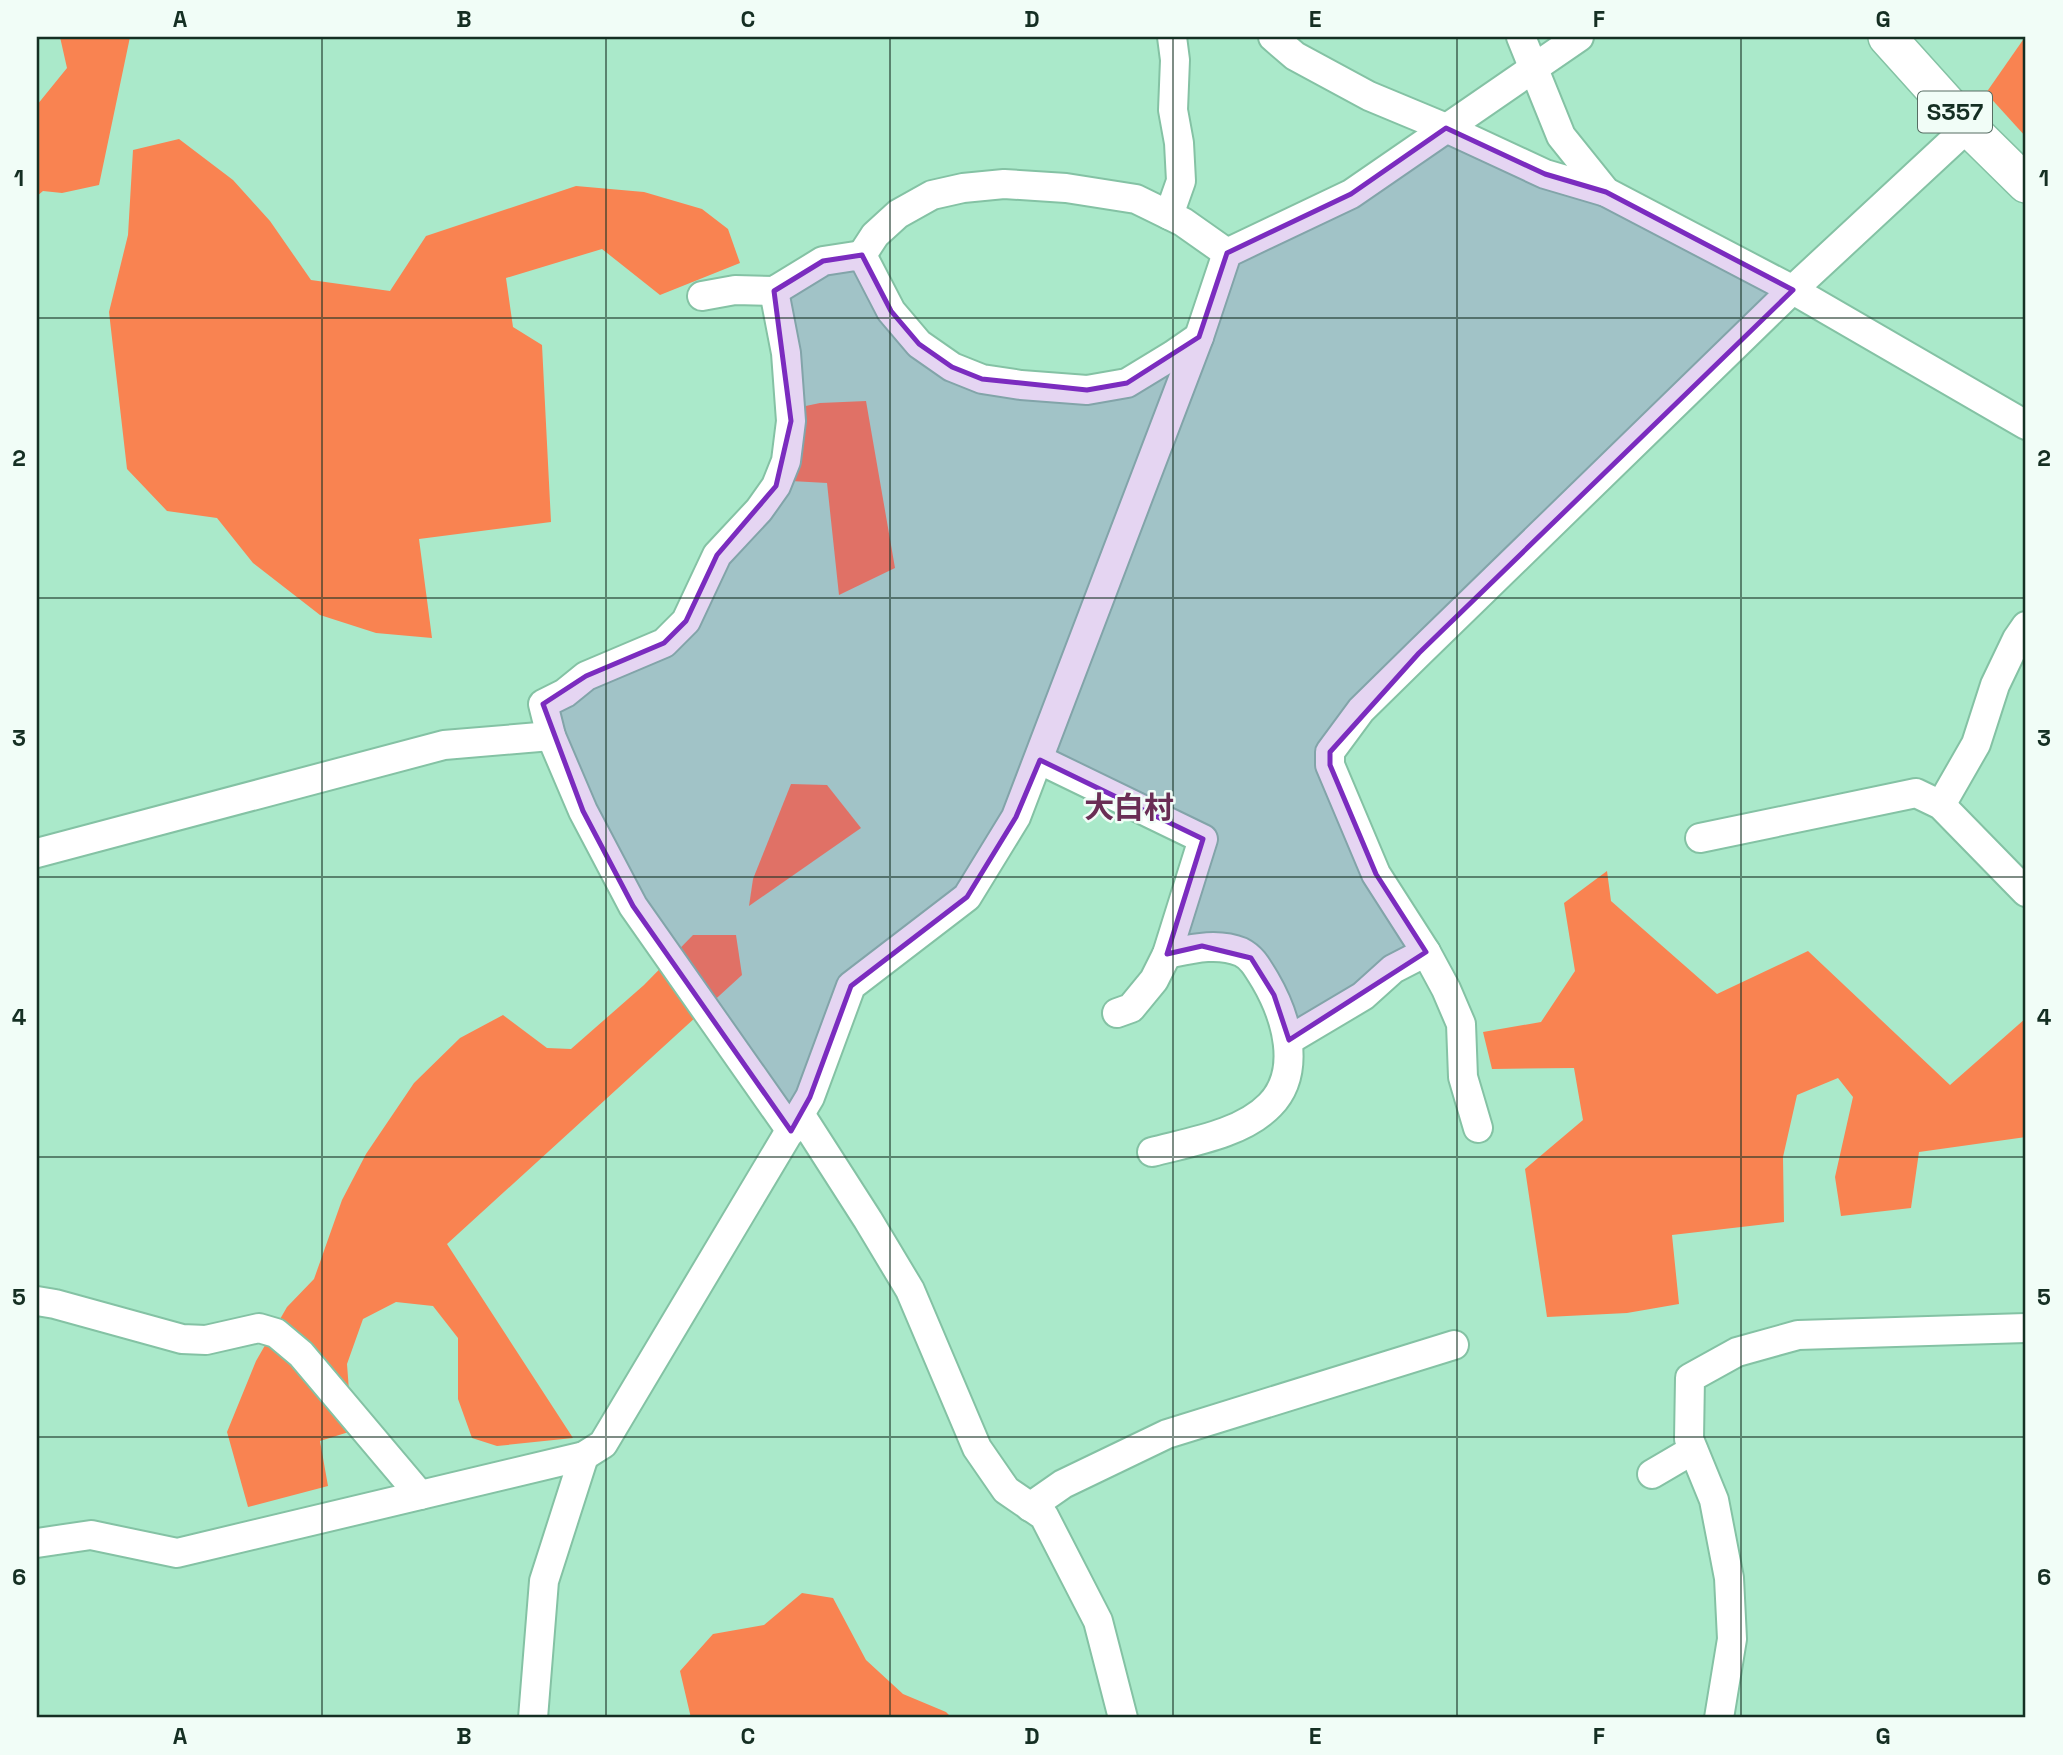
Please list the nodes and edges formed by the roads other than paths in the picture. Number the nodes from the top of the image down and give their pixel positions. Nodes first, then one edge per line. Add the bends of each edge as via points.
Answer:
1 (1172, 37) edge
2 (1273, 37) edge
3 (1521, 37) edge
4 (1579, 37) edge
5 (1887, 37) edge
6 (1534, 68) junction
7 (1968, 127) junction
8 (1446, 128) junction
9 (2026, 184) edge
10 (1606, 192) junction
11 (1169, 215) junction
12 (1227, 253) junction
13 (862, 255) junction
14 (774, 290) junction
15 (1793, 290) junction
16 (702, 296) dead end
17 (1199, 337) junction
18 (2026, 425) edge
19 (2026, 626) edge
20 (551, 736) junction
21 (1040, 760) junction
22 (1941, 805) junction
23 (1700, 838) dead end
24 (37, 853) edge
25 (2026, 892) edge
26 (1426, 952) junction
27 (1167, 954) junction
28 (1117, 1013) dead end
29 (1289, 1040) junction
30 (795, 1122) junction
31 (1478, 1128) dead end
32 (1152, 1152) dead end
33 (37, 1301) edge
34 (2026, 1328) edge
35 (1454, 1345) dead end
36 (1693, 1450) junction
37 (584, 1456) junction
38 (1652, 1474) dead end
39 (420, 1495) junction
40 (1030, 1507) junction
41 (37, 1543) edge
42 (533, 1718) edge
43 (1123, 1718) edge
44 (1719, 1718) edge

1 - 11 street via 1173,110 1181,181
2 - 8 street via 1295,55 1369,96
3 - 6 street
4 - 6 street
5 - 7 main road, S357
6 - 8 street
6 - 10 street via 1561,136
7 - 9 main road, S357
7 - 15 street
8 - 10 street via 1545,174
8 - 12 street via 1351,194
10 - 15 street
11 - 12 street
11 - 13 street via 1136,199 1066,188 1004,184 963,188 932,195 898,214
12 - 17 street
13 - 14 street via 823,261
13 - 17 street via 891,311 919,344 952,367 982,379 1087,390 1128,383
14 - 16 street
14 - 20 street via 786,353 791,421 786,461 776,486 717,555 685,621 664,643 586,676 543,704
15 - 18 street
15 - 26 street via 1419,653 1362,710 1330,752 1330,765 1376,874
17 - 21 street
19 - 22 street via 1995,685 1976,744
20 - 24 street via 444,745
20 - 30 street via 583,811 633,906
21 - 27 street via 1203,839
21 - 30 street via 1016,817 967,897 851,986 810,1097
22 - 23 street via 1916,793
22 - 25 street
26 - 29 street via 1393,969 1363,996
26 - 31 street via 1461,1024 1463,1077
27 - 28 street via 1154,980 1131,1008
27 - 29 street via 1202,946 1239,951 1251,958 1274,995
29 - 32 street via 1283,1087 1269,1105 1239,1127
30 - 37 street via 603,1444
30 - 40 street via 868,1220 910,1290 977,1448 1006,1490
33 - 39 street via 182,1339 259,1328 276,1333 301,1354
34 - 36 street via 1798,1335 1737,1352 1690,1378 1689,1439
35 - 40 street via 1167,1434 1063,1484
36 - 38 street
36 - 44 street via 1714,1500 1729,1578 1732,1639
37 - 39 street
37 - 42 street via 544,1581
39 - 41 street via 177,1553 91,1535
40 - 43 street via 1044,1516 1098,1621

